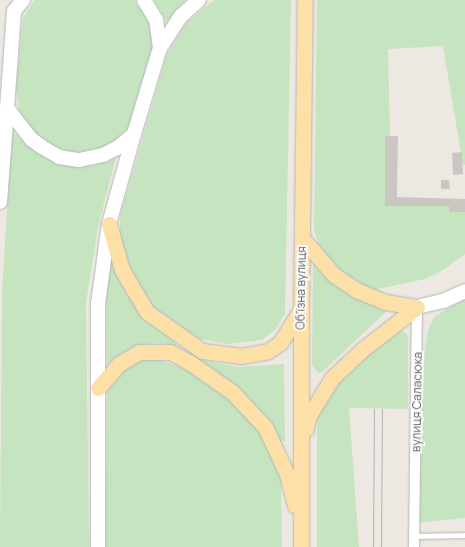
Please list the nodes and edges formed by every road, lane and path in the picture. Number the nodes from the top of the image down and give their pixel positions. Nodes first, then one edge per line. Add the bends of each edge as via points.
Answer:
1 (23, 0) edge
2 (144, 0) edge
3 (199, 0) edge
4 (306, 0) edge
5 (160, 48) junction
6 (4, 91) edge
7 (7, 108) junction
8 (134, 134) junction
9 (0, 202) edge
10 (109, 224) junction
11 (302, 238) junction
12 (465, 291) edge
13 (417, 307) junction
14 (301, 309) junction
15 (98, 388) junction
16 (301, 468) junction
17 (465, 535) edge
18 (414, 536) junction
19 (301, 544) edge
20 (98, 547) edge
21 (414, 547) edge

1 - 6 main road via 14,11
2 - 5 main road via 156,20
3 - 5 main road via 181,16
4 - 11 main road, Обʼїзна вулиця
5 - 8 main road
6 - 7 main road
7 - 8 main road via 31,139 50,153 69,160 92,159 103,155 117,148
7 - 9 main road
8 - 10 main road
10 - 14 main road via 122,270 147,312 202,351 241,356 268,351 280,343
10 - 15 main road via 98,304
11 - 13 main road via 334,275 356,290 385,302
11 - 14 main road, Обʼїзна вулиця
12 - 13 main road via 443,302
13 - 16 main road via 352,358 324,390 308,417
13 - 18 street, вулиця Саласюка
14 - 16 main road, Обʼїзна вулиця
15 - 19 main road via 120,364 139,352 155,350 170,352 189,362 232,392 252,411 274,445 289,481
15 - 20 main road
16 - 19 main road, Обʼїзна вулиця
17 - 18 lane
18 - 21 street, вулиця Саласюка

